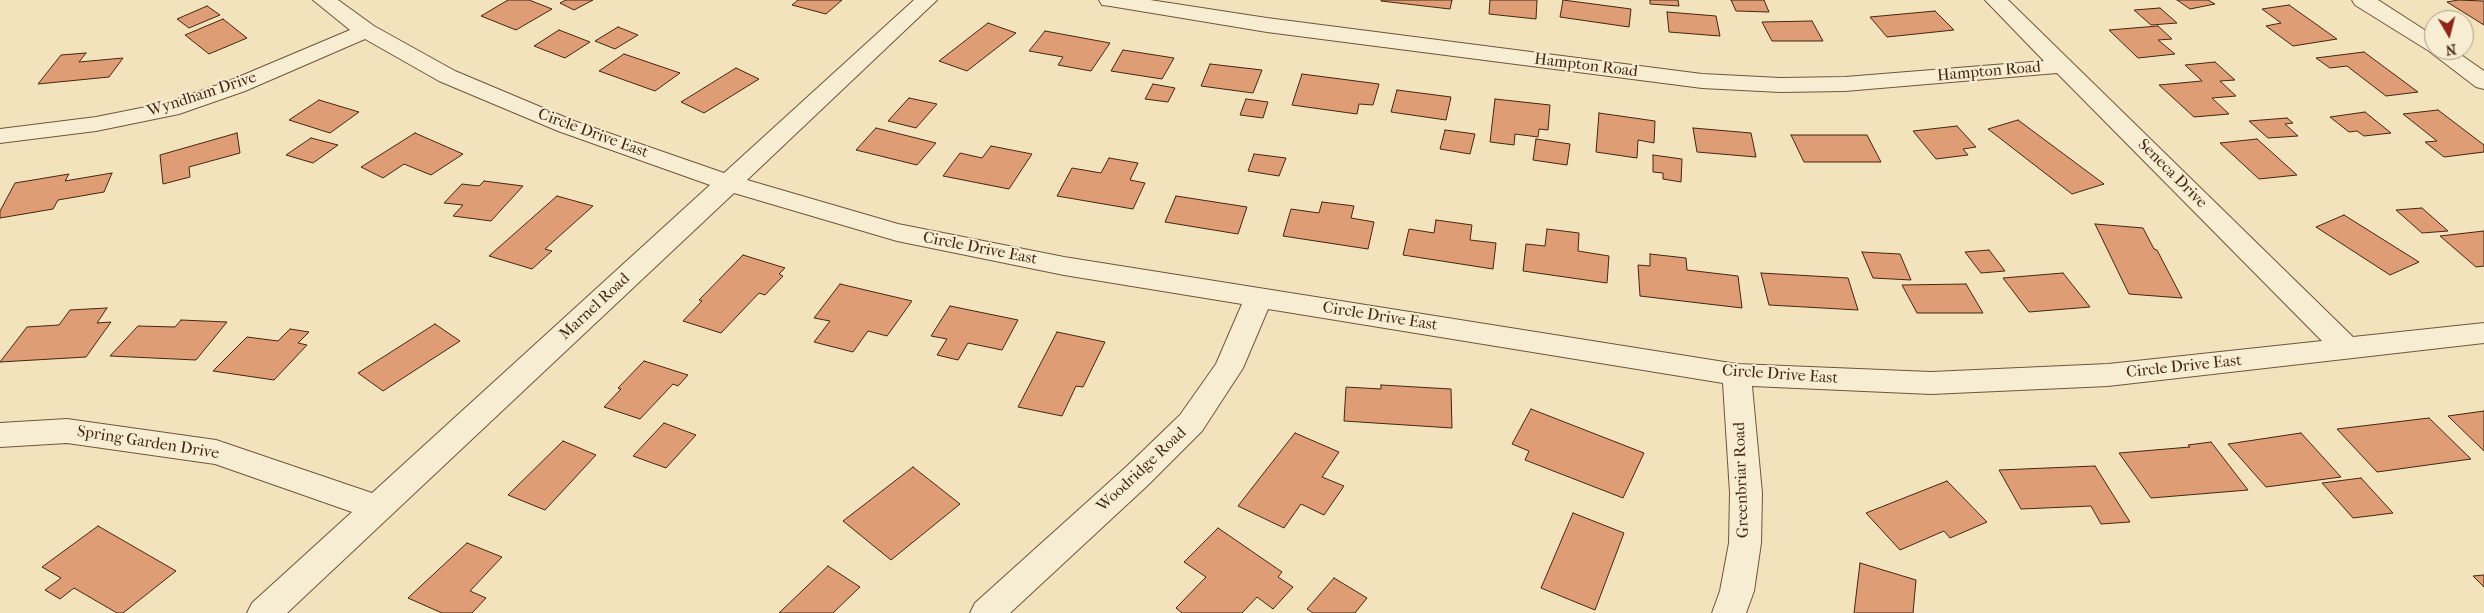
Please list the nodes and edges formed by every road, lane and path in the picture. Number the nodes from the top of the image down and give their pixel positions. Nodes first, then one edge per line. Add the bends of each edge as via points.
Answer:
1 (324, 0) edge
2 (926, 0) edge
3 (1110, 0) edge
4 (1996, 0) edge
5 (2363, 0) edge
6 (366, 31) junction
7 (2424, 40) edge
8 (2453, 60) edge
9 (2064, 66) junction
10 (2484, 82) edge
11 (0, 136) edge
12 (729, 183) junction
13 (1259, 298) junction
14 (2484, 333) edge
15 (2348, 349) junction
16 (1737, 375) junction
17 (0, 435) edge
18 (377, 508) junction
19 (264, 613) edge
20 (987, 613) edge
21 (1729, 613) edge

1 - 6 street, Circle Drive East
2 - 12 street, Marnel Road
3 - 9 street, Hampton Road via 1702,81 1845,84
4 - 9 street, Seneca Drive
5 - 7 street
6 - 11 street, Wyndham Drive via 237,86 170,109 96,124
6 - 12 street, Circle Drive East via 446,76 483,92 566,126
8 - 10 street
9 - 15 street, Seneca Drive
12 - 13 street, Circle Drive East via 897,232 1064,266
12 - 18 street, Marnel Road
13 - 16 street, Circle Drive East
13 - 20 street, Woodridge Road via 1228,368 1191,423
14 - 15 street, Circle Drive East
15 - 16 street, Circle Drive East via 2108,375 1931,383
16 - 21 street, Greenbriar Road via 1746,493 1745,543 1737,591
17 - 18 street, Spring Garden Drive via 67,431 216,452
18 - 19 street, Marnel Road

